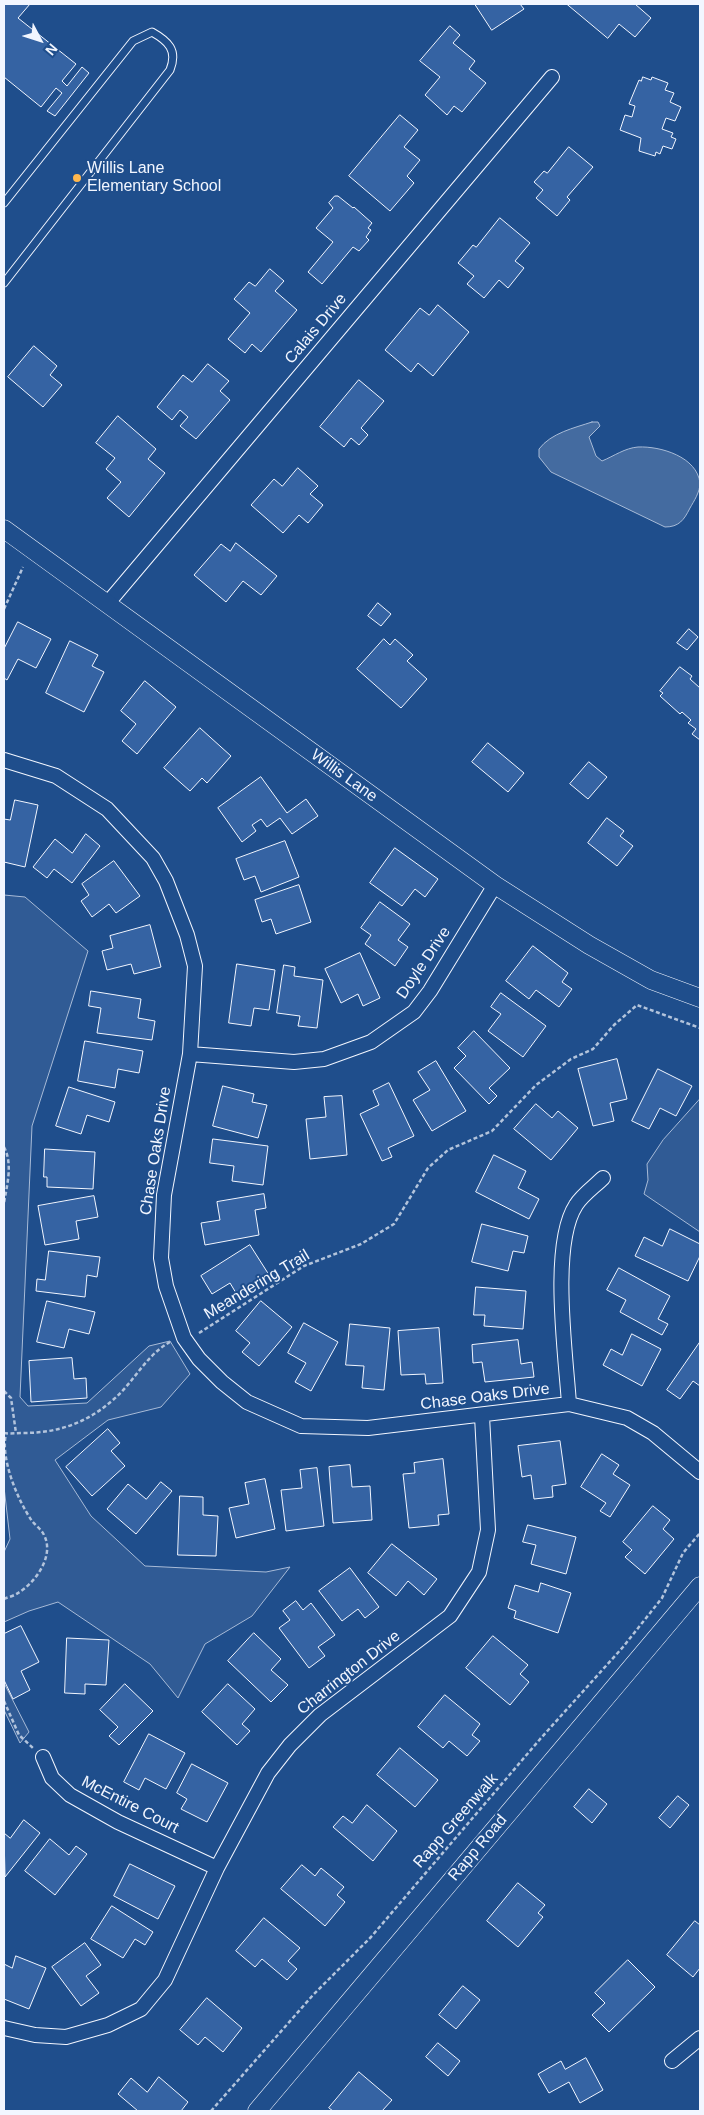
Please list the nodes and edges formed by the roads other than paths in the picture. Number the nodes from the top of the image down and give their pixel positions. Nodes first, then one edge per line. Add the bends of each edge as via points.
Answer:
1 (552, 77) dead end
2 (4, 204) edge
3 (4, 283) edge
4 (4, 529) edge
5 (107, 604) junction
6 (4, 760) edge
7 (495, 884) junction
8 (700, 998) edge
9 (190, 1054) junction
10 (603, 1178) dead end
11 (569, 1404) junction
12 (482, 1416) junction
13 (700, 1472) edge
14 (700, 1586) edge
15 (43, 1757) road end
16 (217, 1868) junction
17 (4, 2028) edge
18 (700, 2038) edge
19 (672, 2061) dead end
20 (256, 2111) edge

1 - 5 street, Calais Drive
2 - 3 lane via 133,41 152,32 166,40 172,51 170,70
4 - 5 street, Willis Lane
5 - 7 street, Willis Lane
6 - 9 street, Chase Oaks Drive via 56,776 107,809 153,858 188,935 195,966
7 - 8 street, Willis Lane via 650,980
7 - 9 street, Doyle Drive via 414,1012 371,1042 324,1059 294,1062
9 - 12 street, Chase Oaks Drive via 164,1195 160,1258 184,1338 199,1359 247,1402 300,1426 368,1428
10 - 11 street via 576,1205 564,1234 561,1288
11 - 12 street, Chase Oaks Drive
11 - 13 street, Chase Oaks Drive via 627,1418 653,1433
12 - 16 street, Charrington Drive via 488,1530 479,1572 450,1616 320,1715 290,1745 268,1773
14 - 20 street, Rapp Road
15 - 16 street, McEntire Court via 52,1778 70,1795 118,1822
16 - 17 street, Charrington Drive via 165,1980 141,2009 108,2025 66,2036 35,2035
18 - 19 street

